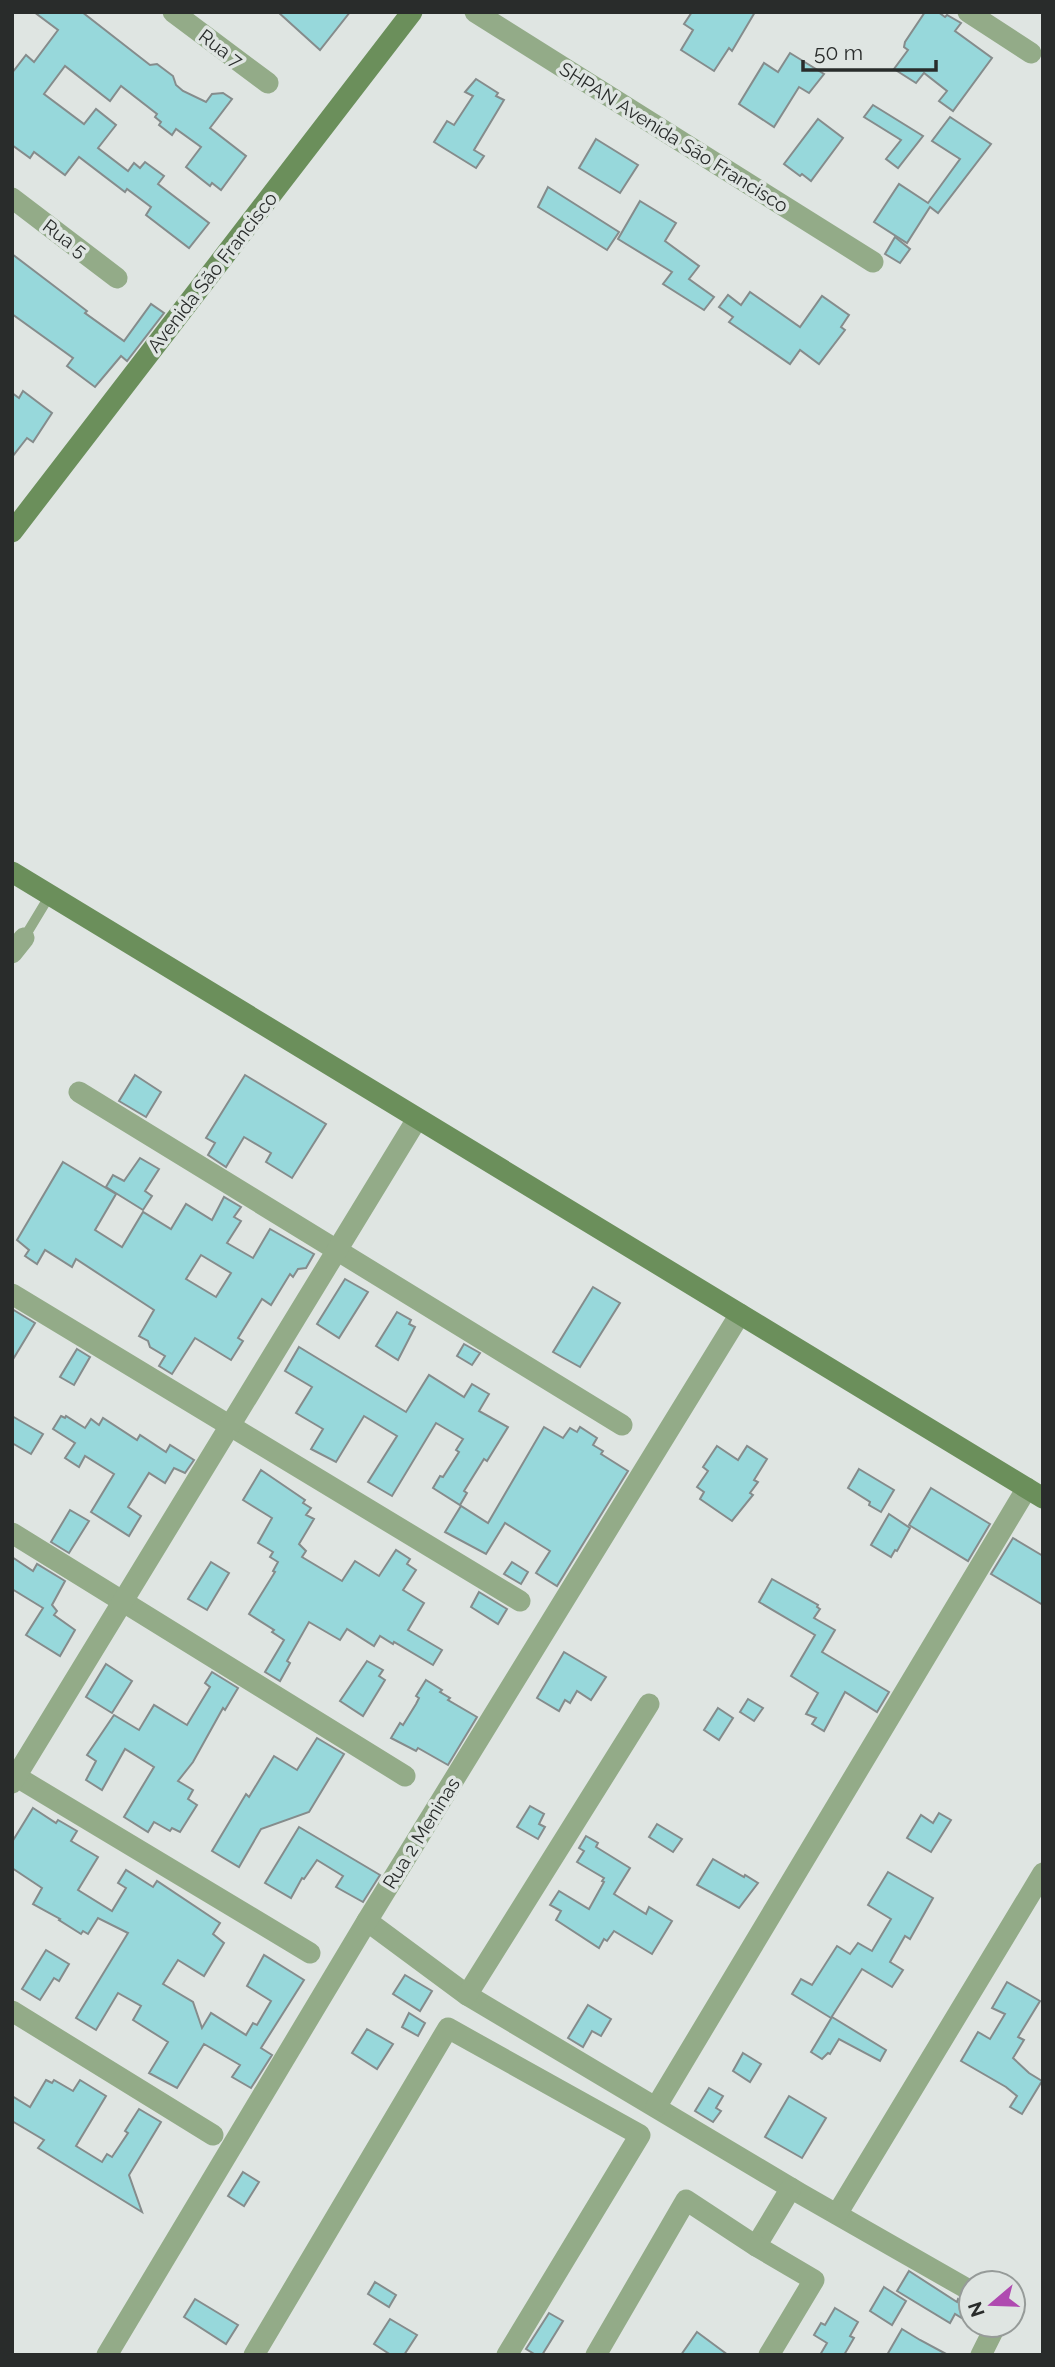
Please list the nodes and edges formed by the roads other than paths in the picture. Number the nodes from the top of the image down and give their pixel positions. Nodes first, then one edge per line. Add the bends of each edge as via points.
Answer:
1 (173, 12) edge
2 (412, 12) edge
3 (475, 12) edge
4 (968, 12) edge
5 (1031, 52) dead end
6 (268, 83) dead end
7 (12, 198) edge
8 (873, 262) dead end
9 (117, 278) dead end
10 (12, 532) edge
11 (12, 872) edge
12 (50, 895) junction
13 (18, 946) edge
14 (79, 1092) dead end
15 (417, 1119) junction
16 (336, 1251) junction
17 (12, 1294) edge
18 (740, 1314) junction
19 (622, 1425) dead end
20 (230, 1426) junction
21 (1035, 1493) edge
22 (12, 1532) edge
23 (124, 1600) junction
24 (520, 1601) dead end
25 (649, 1704) dead end
26 (405, 1776) dead end
27 (14, 1778) edge
28 (1043, 1873) edge
29 (367, 1921) junction
30 (310, 1953) dead end
31 (467, 1994) junction
32 (486, 2006) junction
33 (12, 2011) edge
34 (465, 2038) junction
35 (656, 2107) junction
36 (213, 2135) dead end
37 (791, 2188) junction
38 (837, 2214) junction
39 (756, 2246) junction
40 (957, 2283) edge
41 (989, 2339) edge
42 (107, 2355) edge
43 (254, 2355) edge
44 (507, 2355) edge
45 (596, 2355) edge
46 (769, 2355) edge
47 (981, 2355) edge

1 - 6 street, Rua 7
2 - 10 main road, Avenida São Francisco
3 - 8 street, SHPAN Avenida São Francisco
4 - 5 street
7 - 9 street, Rua 5
11 - 12 main road
12 - 13 lane
12 - 15 main road
14 - 16 street
15 - 16 street
15 - 18 main road
16 - 19 street
16 - 20 street
17 - 20 street
18 - 21 main road
18 - 29 street, Rua 2 Meninas
20 - 23 street
20 - 24 street
21 - 35 street
22 - 23 street
23 - 26 street
23 - 27 street
25 - 31 street
27 - 30 street
28 - 38 street
29 - 31 street
29 - 42 street, Rua 2 Meninas
31 - 32 street
32 - 34 street
32 - 35 street
33 - 36 street
34 - 43 street via 448,2028
34 - 44 street via 640,2134
35 - 37 street
37 - 38 street
37 - 39 street
38 - 40 street
39 - 45 street via 687,2200
39 - 46 street via 814,2280
41 - 47 street

